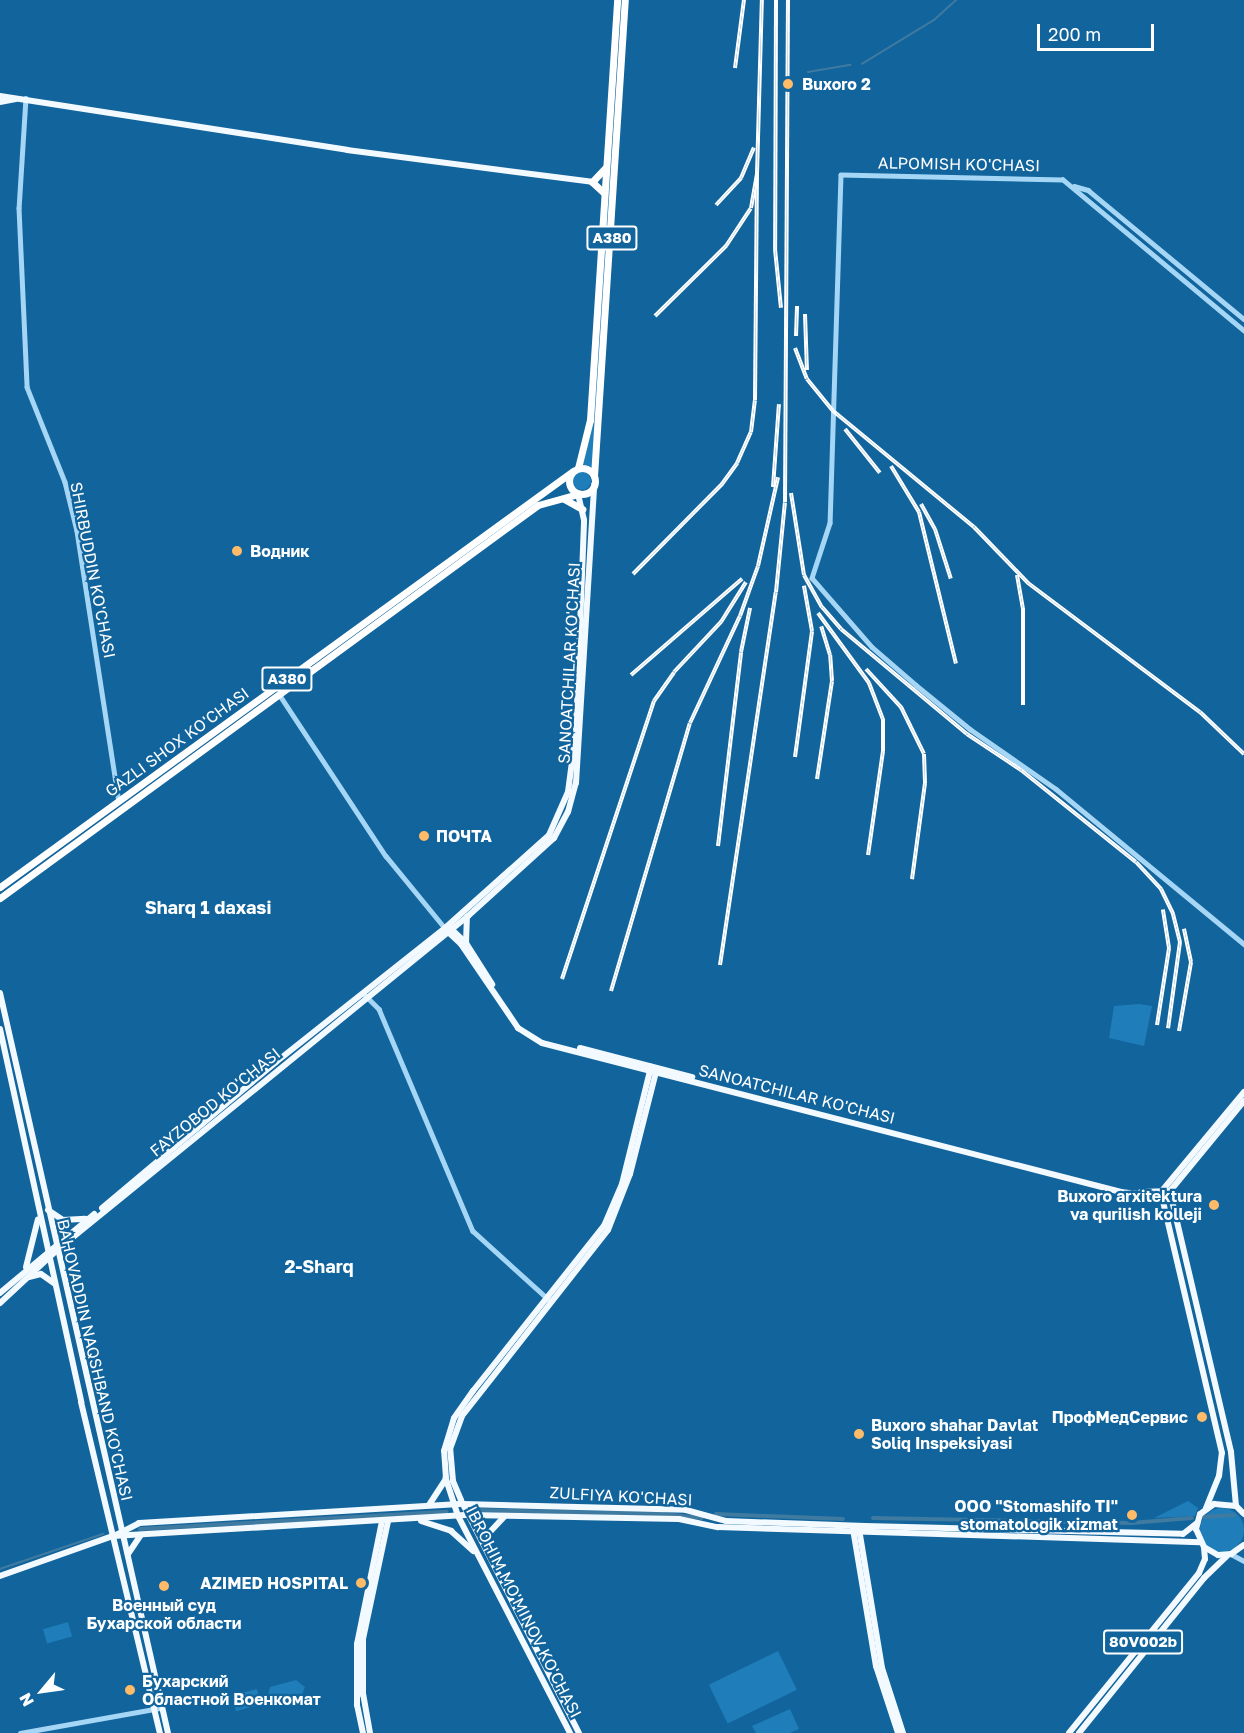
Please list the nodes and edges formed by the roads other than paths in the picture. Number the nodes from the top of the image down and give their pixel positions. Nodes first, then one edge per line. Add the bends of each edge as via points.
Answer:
1 (617, 0) edge
2 (625, 0) edge
3 (613, 58) junction
4 (622, 58) junction
5 (0, 96) edge
6 (26, 98) junction
7 (0, 102) edge
8 (607, 164) junction
9 (592, 182) junction
10 (1074, 186) junction
11 (605, 195) junction
12 (1244, 319) edge
13 (1244, 331) edge
14 (586, 390) dead end
15 (591, 398) junction
16 (575, 470) junction
17 (594, 476) junction
18 (594, 485) junction
19 (578, 494) junction
20 (556, 498) junction
21 (582, 508) junction
22 (581, 656) junction
23 (279, 694) junction
24 (118, 801) junction
25 (3, 884) edge
26 (1, 898) edge
27 (465, 913) junction
28 (459, 922) junction
29 (448, 929) junction
30 (460, 936) junction
31 (464, 944) junction
32 (1244, 944) edge
33 (0, 993) edge
34 (365, 994) junction
35 (0, 1029) edge
36 (10, 1063) junction
37 (653, 1069) junction
38 (14, 1080) junction
39 (1244, 1092) edge
40 (1244, 1101) edge
41 (1161, 1192) junction
42 (1171, 1194) junction
43 (1164, 1200) junction
44 (46, 1207) junction
45 (38, 1209) junction
46 (91, 1217) junction
47 (55, 1248) junction
48 (48, 1254) junction
49 (25, 1269) junction
50 (25, 1279) junction
51 (54, 1284) junction
52 (0, 1293) edge
53 (551, 1302) junction
54 (0, 1303) edge
55 (1217, 1391) junction
56 (1209, 1392) junction
57 (446, 1478) junction
58 (1236, 1484) junction
59 (1244, 1489) edge
60 (453, 1504) junction
61 (463, 1504) junction
62 (1239, 1505) edge
63 (428, 1506) junction
64 (1206, 1508) junction
65 (1244, 1514) edge
66 (469, 1515) junction
67 (458, 1516) junction
68 (506, 1516) junction
69 (414, 1520) junction
70 (118, 1521) junction
71 (385, 1521) junction
72 (1197, 1523) junction
73 (134, 1524) junction
74 (856, 1528) junction
75 (997, 1532) junction
76 (121, 1533) junction
77 (113, 1536) junction
78 (140, 1536) junction
79 (1202, 1544) junction
80 (1244, 1545) edge
81 (1229, 1555) junction
82 (489, 1558) junction
83 (480, 1559) junction
84 (127, 1560) junction
85 (1244, 1561) edge
86 (0, 1576) edge
87 (525, 1632) junction
88 (518, 1636) junction
89 (360, 1639) junction
90 (153, 1707) junction
91 (161, 1708) junction
92 (20, 1733) edge
93 (160, 1733) edge
94 (168, 1733) edge
95 (363, 1733) edge
96 (370, 1733) edge
97 (570, 1733) edge
98 (579, 1733) edge
99 (898, 1733) edge
100 (903, 1733) edge
101 (1069, 1733) edge
102 (1079, 1733) edge

1 - 3 highway, A380
2 - 4 highway, A380
3 - 4 highway
3 - 8 highway, A380
4 - 17 highway, A380
5 - 6 main road
6 - 7 main road
6 - 9 main road via 347,150
6 - 24 street, SHIRBUDDIN KO'CHASI via 19,208 27,387 65,482 77,531
8 - 9 highway
8 - 11 highway, A380
9 - 11 highway
10 - 12 street, ALPOMISH KO'CHASI via 1088,190
10 - 13 street via 1087,202
10 - 32 street, ALPOMISH KO'CHASI via 1053,178 842,175 830,523 812,579 872,647 916,686 1056,789
11 - 15 highway, A380
14 - 15 highway
15 - 16 highway, A380 via 588,432
16 - 17 highway via 587,469
16 - 19 highway via 569,484
16 - 24 highway, GAZLI SHOX KO'CHASI / A380
17 - 18 highway
18 - 19 highway via 588,492
18 - 22 main road, SANOATCHILAR KO'CHASI
19 - 20 highway, GAZLI SHOX KO'CHASI / A380
19 - 21 main road
20 - 21 highway via 576,502
20 - 23 highway, GAZLI SHOX KO'CHASI / A380 via 538,505
21 - 22 main road
22 - 27 main road, SANOATCHILAR KO'CHASI via 574,752 568,792 557,823 531,853
23 - 26 highway, GAZLI SHOX KO'CHASI / A380
23 - 29 street via 386,856
24 - 25 highway, GAZLI SHOX KO'CHASI / A380
27 - 28 main road
27 - 29 main road, SANOATCHILAR KO'CHASI
27 - 31 main road
28 - 29 main road
28 - 30 main road
29 - 30 main road, SANOATCHILAR KO'CHASI
29 - 31 main road, SANOATCHILAR KO'CHASI
29 - 34 main road, FAYZOBOD KO'CHASI
30 - 31 main road, SANOATCHILAR KO'CHASI
31 - 37 main road, SANOATCHILAR KO'CHASI via 511,1014 529,1033
33 - 36 main road, BAHOVADDIN NAQSHBAND KO'CHASI
34 - 46 main road
34 - 47 main road, FAYZOBOD KO'CHASI
34 - 53 street via 379,1009 473,1231
35 - 36 main road, BAHOVADDIN NAQSHBAND KO'CHASI
36 - 38 main road, BAHOVADDIN NAQSHBAND KO'CHASI
37 - 41 main road, SANOATCHILAR KO'CHASI via 1124,1190
37 - 43 main road, SANOATCHILAR KO'CHASI
37 - 53 main road via 612,1211
38 - 44 main road, BAHOVADDIN NAQSHBAND KO'CHASI
38 - 45 main road, BAHOVADDIN NAQSHBAND KO'CHASI
39 - 41 main road
40 - 42 main road
41 - 42 main road, SANOATCHILAR KO'CHASI
41 - 43 main road
42 - 43 main road
42 - 55 main road
43 - 56 main road
44 - 46 main road via 57,1218 78,1221
44 - 47 main road, BAHOVADDIN NAQSHBAND KO'CHASI
45 - 48 main road, BAHOVADDIN NAQSHBAND KO'CHASI
45 - 49 main road via 34,1246
46 - 47 main road
47 - 48 main road, FAYZOBOD KO'CHASI
47 - 70 main road, BAHOVADDIN NAQSHBAND KO'CHASI
48 - 49 main road, FAYZOBOD KO'CHASI
48 - 50 main road, FAYZOBOD KO'CHASI
48 - 51 main road, BAHOVADDIN NAQSHBAND KO'CHASI
49 - 52 main road, FAYZOBOD KO'CHASI
50 - 51 main road via 41,1274
50 - 54 main road, FAYZOBOD KO'CHASI
51 - 77 main road, BAHOVADDIN NAQSHBAND KO'CHASI
53 - 57 main road, IBROHIM MO'MINOV KO'CHASI via 454,1418 444,1451
53 - 61 main road, IBROHIM MO'MINOV KO'CHASI via 457,1426 450,1459
55 - 56 main road
55 - 58 main road
56 - 64 main road via 1222,1453 1219,1476
57 - 60 main road, IBROHIM MO'MINOV KO'CHASI
57 - 63 main road via 437,1498
58 - 59 main road
58 - 62 main road
60 - 61 main road, ZULFIYA KO'CHASI
60 - 63 main road, ZULFIYA KO'CHASI
60 - 67 main road, IBROHIM MO'MINOV KO'CHASI
61 - 66 main road, IBROHIM MO'MINOV KO'CHASI
61 - 74 main road, ZULFIYA KO'CHASI via 686,1510 726,1521
62 - 64 main road via 1224,1503
62 - 65 main road
63 - 73 main road, ZULFIYA KO'CHASI
64 - 72 main road
66 - 67 main road, ZULFIYA KO'CHASI
66 - 68 main road, ZULFIYA KO'CHASI
66 - 82 main road, IBROHIM MO'MINOV KO'CHASI
67 - 69 main road, ZULFIYA KO'CHASI
67 - 83 main road, IBROHIM MO'MINOV KO'CHASI
68 - 74 main road, ZULFIYA KO'CHASI via 679,1519 718,1527
68 - 82 main road via 489,1533
69 - 71 main road, ZULFIYA KO'CHASI
69 - 83 main road via 451,1531
70 - 73 main road
70 - 76 main road, BAHOVADDIN NAQSHBAND KO'CHASI
71 - 78 main road, ZULFIYA KO'CHASI
71 - 89 main road
72 - 75 main road, ZULFIYA KO'CHASI via 1183,1534
72 - 79 main road, 80V002b
73 - 76 main road, ZULFIYA KO'CHASI
74 - 75 main road, ZULFIYA KO'CHASI
74 - 99 main road via 876,1666
74 - 100 main road via 882,1668
75 - 79 main road, ZULFIYA KO'CHASI
76 - 77 main road
76 - 78 main road, ZULFIYA KO'CHASI
76 - 84 main road, BAHOVADDIN NAQSHBAND KO'CHASI
77 - 86 main road
77 - 90 main road, BAHOVADDIN NAQSHBAND KO'CHASI
78 - 84 main road via 129,1547
79 - 81 main road, ZULFIYA KO'CHASI
79 - 101 main road, 80V002b via 1205,1559 1199,1573
80 - 81 main road, 80V002b
81 - 85 street
81 - 102 main road, 80V002b via 1204,1578
82 - 87 main road, IBROHIM MO'MINOV KO'CHASI
83 - 88 main road, IBROHIM MO'MINOV KO'CHASI
84 - 91 main road, BAHOVADDIN NAQSHBAND KO'CHASI
87 - 88 main road
87 - 98 main road, IBROHIM MO'MINOV KO'CHASI
88 - 97 main road, IBROHIM MO'MINOV KO'CHASI
89 - 95 main road via 357,1705
89 - 96 main road
90 - 91 street
90 - 92 street
90 - 93 main road, BAHOVADDIN NAQSHBAND KO'CHASI
91 - 94 main road, BAHOVADDIN NAQSHBAND KO'CHASI

